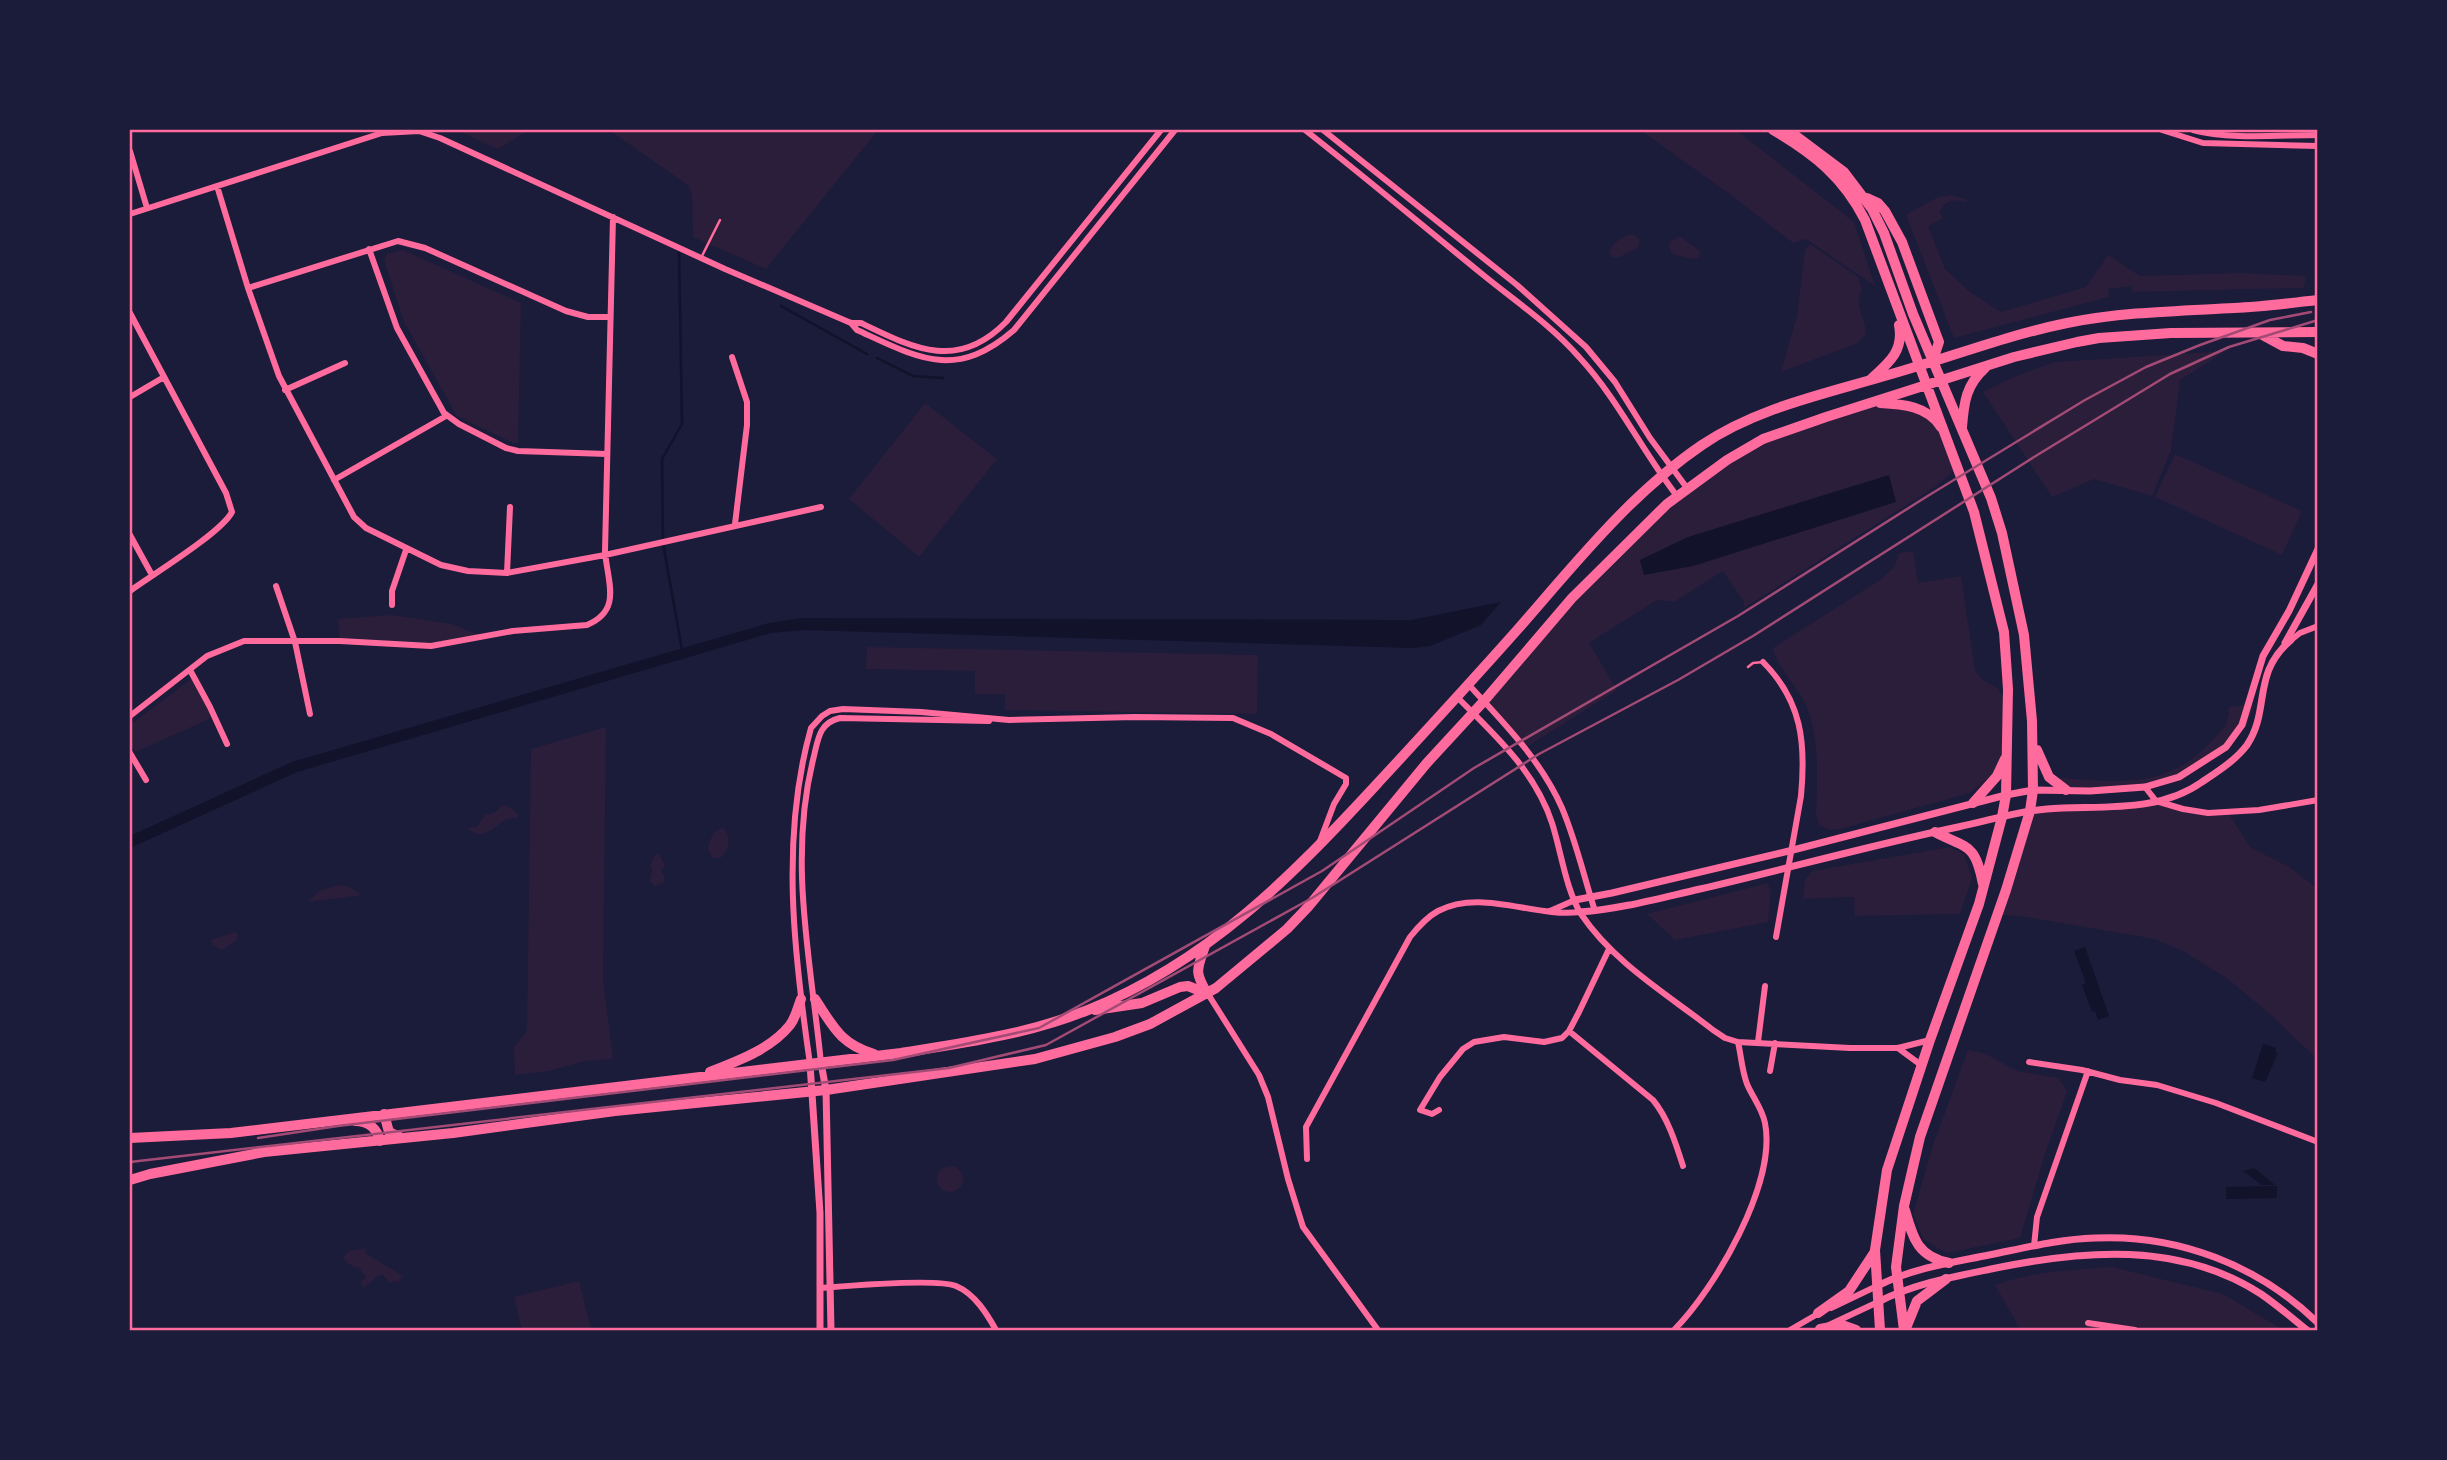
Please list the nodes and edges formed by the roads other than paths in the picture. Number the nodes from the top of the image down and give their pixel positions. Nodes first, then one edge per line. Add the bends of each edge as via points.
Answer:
1 (1161, 130) edge
2 (1175, 130) edge
3 (1305, 130) edge
4 (1323, 130) edge
5 (1773, 130) edge
6 (1788, 130) edge
7 (2162, 130) edge
8 (2193, 130) edge
9 (382, 131) edge
10 (2318, 135) edge
11 (2318, 146) edge
12 (130, 151) edge
13 (217, 186) junction
14 (147, 208) junction
15 (130, 214) edge
16 (613, 217) junction
17 (720, 220) dead end
18 (369, 249) junction
19 (701, 258) junction
20 (248, 288) junction
21 (2318, 300) edge
22 (2301, 302) junction
23 (1896, 304) junction
24 (2318, 307) edge
25 (130, 313) edge
26 (610, 317) junction
27 (851, 323) junction
28 (2318, 332) edge
29 (2258, 333) junction
30 (2318, 354) edge
31 (732, 358) dead end
32 (1933, 360) junction
33 (345, 363) dead end
34 (1919, 365) junction
35 (1987, 365) junction
36 (164, 377) junction
37 (1942, 379) junction
38 (1868, 381) junction
39 (1927, 384) junction
40 (285, 390) junction
41 (130, 397) edge
42 (1872, 403) junction
43 (446, 416) junction
44 (1961, 430) junction
45 (1946, 435) junction
46 (607, 454) junction
47 (1672, 468) junction
48 (1662, 477) junction
49 (334, 480) junction
50 (1687, 488) junction
51 (1677, 496) junction
52 (821, 506) dead end
53 (510, 507) dead end
54 (735, 524) junction
55 (130, 535) edge
56 (2318, 549) edge
57 (406, 550) junction
58 (606, 555) junction
59 (507, 573) junction
60 (152, 575) junction
61 (2302, 584) junction
62 (276, 586) dead end
63 (2317, 587) edge
64 (130, 591) edge
65 (2298, 592) junction
66 (2314, 599) edge
67 (392, 605) dead end
68 (2318, 626) edge
69 (2291, 640) joint
70 (295, 642) junction
71 (2279, 652) junction
72 (1763, 662) joint
73 (1748, 667) dead end
74 (190, 670) junction
75 (1468, 684) junction
76 (1457, 697) junction
77 (1484, 701) junction
78 (1473, 713) junction
79 (310, 714) dead end
80 (130, 716) edge
81 (990, 720) junction
82 (2034, 740) junction
83 (227, 744) dead end
84 (2007, 753) junction
85 (130, 754) edge
86 (146, 780) dead end
87 (2146, 787) junction
88 (2032, 790) junction
89 (2066, 790) junction
90 (796, 793) junction
91 (807, 795) junction
92 (2006, 795) junction
93 (2318, 800) edge
94 (2156, 801) junction
95 (1973, 803) junction
96 (2029, 811) junction
97 (2002, 817) junction
98 (1935, 832) junction
99 (1318, 848) junction
100 (1793, 850) junction
101 (1788, 867) junction
102 (1984, 888) junction
103 (1591, 897) junction
104 (1575, 900) junction
105 (1550, 911) junction
106 (1595, 911) junction
107 (1580, 912) junction
108 (1776, 937) dead end
109 (1205, 946) junction
110 (1609, 949) junction
111 (1765, 986) dead end
112 (1208, 994) junction
113 (801, 999) junction
114 (814, 999) junction
115 (1084, 1011) junction
116 (1569, 1031) junction
117 (1930, 1040) junction
118 (1738, 1042) junction
119 (1758, 1042) junction
120 (1775, 1043) junction
121 (1898, 1048) junction
122 (878, 1056) junction
123 (2029, 1062) dead end
124 (821, 1063) junction
125 (810, 1065) junction
126 (1922, 1065) junction
127 (1770, 1071) dead end
128 (2088, 1071) junction
129 (696, 1077) junction
130 (813, 1090) junction
131 (826, 1090) junction
132 (1440, 1110) dead end
133 (384, 1114) junction
134 (326, 1121) junction
135 (130, 1138) edge
136 (401, 1138) junction
137 (380, 1141) junction
138 (2318, 1142) edge
139 (1307, 1159) dead end
140 (1683, 1166) dead end
141 (130, 1180) edge
142 (1904, 1206) junction
143 (2034, 1246) junction
144 (1875, 1250) junction
145 (1949, 1264) junction
146 (1896, 1276) junction
147 (1946, 1279) junction
148 (1877, 1286) junction
149 (831, 1287) junction
150 (820, 1288) junction
151 (1898, 1292) junction
152 (1878, 1302) junction
153 (1818, 1313) junction
154 (2088, 1323) dead end
155 (2318, 1323) edge
156 (1819, 1330) edge
157 (820, 1331) edge
158 (831, 1331) edge
159 (996, 1331) edge
160 (1378, 1331) edge
161 (1674, 1331) edge
162 (1790, 1331) edge
163 (1856, 1331) edge
164 (1880, 1331) edge
165 (1905, 1331) edge
166 (2135, 1331) edge
167 (2307, 1331) edge

1 - 27 street via 1006,322 984,342 952,352 931,352
2 - 27 street via 998,344 968,357 928,360 857,330
3 - 48 street via 1578,354 1610,394
4 - 47 street via 1517,285 1586,347
5 - 23 main road via 1822,162 1853,198
6 - 32 main road via 1834,164 1864,198 1880,205 1902,242 1939,342
7 - 11 street via 2203,143
8 - 10 street
9 - 13 street
9 - 16 street via 419,131 440,138
12 - 14 street
13 - 14 street
13 - 20 street
14 - 15 street
16 - 19 street
16 - 26 street
17 - 19 lane
18 - 20 street
18 - 26 street via 410,242 566,312
18 - 43 street via 394,322
19 - 27 street
20 - 40 street
21 - 22 main road
22 - 24 main road
22 - 32 main road via 2121,314 2026,333
23 - 34 main road
23 - 38 main road via 1900,344
25 - 36 street
26 - 46 street
28 - 29 main road
29 - 30 main road via 2283,346
29 - 35 main road via 2099,338
31 - 54 street via 747,402
32 - 34 main road
32 - 37 main road
33 - 40 street
34 - 38 main road
34 - 39 main road
35 - 37 main road
35 - 44 main road via 1965,396
36 - 41 street
36 - 60 street via 232,512
37 - 39 main road
37 - 44 main road
38 - 47 main road via 1740,422
39 - 42 main road
39 - 45 main road
40 - 49 street
42 - 45 main road via 1919,408 1938,421
42 - 50 main road via 1763,439
43 - 46 street via 518,452
43 - 49 street
44 - 82 main road via 1991,498 2011,565 2024,635
45 - 84 main road via 1983,542 2004,632
46 - 58 street
47 - 48 main road
47 - 50 street
48 - 51 street
48 - 75 main road via 1586,551
49 - 57 street via 360,524
50 - 51 main road
51 - 77 main road via 1572,598
52 - 54 street
53 - 59 street
54 - 58 street
55 - 60 street
56 - 61 street
57 - 59 street via 453,569
57 - 67 street
58 - 59 street
58 - 70 street via 611,598 606,613 587,625 513,631 431,646
60 - 64 street
61 - 63 street
61 - 65 street
62 - 70 street
63 - 66 street
65 - 66 street
65 - 87 street via 2263,656 2239,730 2226,747 2179,777
66 - 71 street
68 - 69 street
69 - 71 street
70 - 74 street via 244,640 207,656
70 - 79 street
71 - 94 street via 2262,688 2258,718 2247,744 2200,784
72 - 73 lane
72 - 100 street via 1790,699 1801,729 1803,772
74 - 80 street
74 - 83 street
75 - 76 main road
75 - 77 street
76 - 78 street
76 - 99 main road
77 - 78 main road
77 - 103 street via 1525,748 1553,791
78 - 104 street via 1514,754 1541,794
78 - 112 main road via 1308,907
81 - 90 street via 921,712 830,711 811,728
81 - 91 street via 832,720 821,729
81 - 99 street via 1233,718 1271,734 1347,779
82 - 88 main road
82 - 89 main road via 2045,772
84 - 92 main road
84 - 95 main road via 1997,776
85 - 86 street
87 - 89 street
87 - 94 street
88 - 89 street
88 - 92 street
88 - 96 main road
90 - 91 street
90 - 113 street via 792,841
91 - 114 street via 801,841 802,890
92 - 95 street
92 - 97 main road
93 - 94 street via 2208,813
94 - 96 street via 2120,808
95 - 100 street
96 - 97 street
96 - 142 main road via 1920,1137
97 - 98 street
97 - 102 main road
98 - 101 street
98 - 102 main road via 1971,850
99 - 109 main road
100 - 101 street
100 - 103 street
101 - 106 street
101 - 108 street
102 - 117 main road
103 - 104 street
103 - 106 street
104 - 105 street
104 - 107 street
105 - 107 street
105 - 139 street via 1483,902 1450,907 1425,920 1410,937 1306,1127
106 - 107 street
107 - 110 street
109 - 112 main road via 1196,971
109 - 115 main road
110 - 116 street
110 - 118 street via 1713,1030
111 - 119 street
112 - 115 main road via 1180,987 1133,1006
112 - 131 main road via 1150,1024 1035,1059
112 - 160 street via 1268,1097 1303,1227
113 - 125 street
113 - 129 main road via 790,1025 767,1045
114 - 122 main road via 846,1042
114 - 124 street
115 - 122 main road via 989,1039
116 - 132 street via 1554,1041 1504,1037 1474,1042 1440,1077 1420,1110 1432,1114
116 - 140 street via 1660,1108
117 - 121 street
117 - 126 main road
118 - 119 street
118 - 161 street via 1747,1084 1766,1124 1766,1153 1754,1201 1737,1238
119 - 120 street
120 - 121 street
120 - 127 street
121 - 126 street
122 - 124 main road
123 - 128 street
124 - 125 main road
124 - 131 street
125 - 129 main road
125 - 130 street
126 - 144 main road via 1887,1170
128 - 138 street via 2177,1091
128 - 143 street via 2037,1217
129 - 133 main road
130 - 131 main road
130 - 136 main road
130 - 150 street
131 - 149 street
133 - 134 main road
133 - 136 main road via 389,1132
134 - 135 main road via 231,1133
134 - 137 main road via 362,1121 375,1129
136 - 137 main road
137 - 141 main road via 264,1152
142 - 145 main road via 1921,1250
142 - 146 main road
143 - 145 street
143 - 155 street via 2095,1238 2144,1240 2190,1249 2237,1265
144 - 148 main road
144 - 153 main road via 1849,1291
145 - 146 street
146 - 148 street
146 - 151 main road
147 - 151 street
147 - 165 main road via 1917,1300
147 - 167 street via 2060,1256 2161,1255 2225,1275 2261,1294
148 - 152 main road
148 - 153 street
149 - 150 street
149 - 158 street
149 - 159 street via 956,1286 986,1312
150 - 157 street
151 - 152 street
151 - 165 main road
152 - 156 street
152 - 164 main road
153 - 162 street
154 - 166 street
156 - 163 main road via 1842,1325

